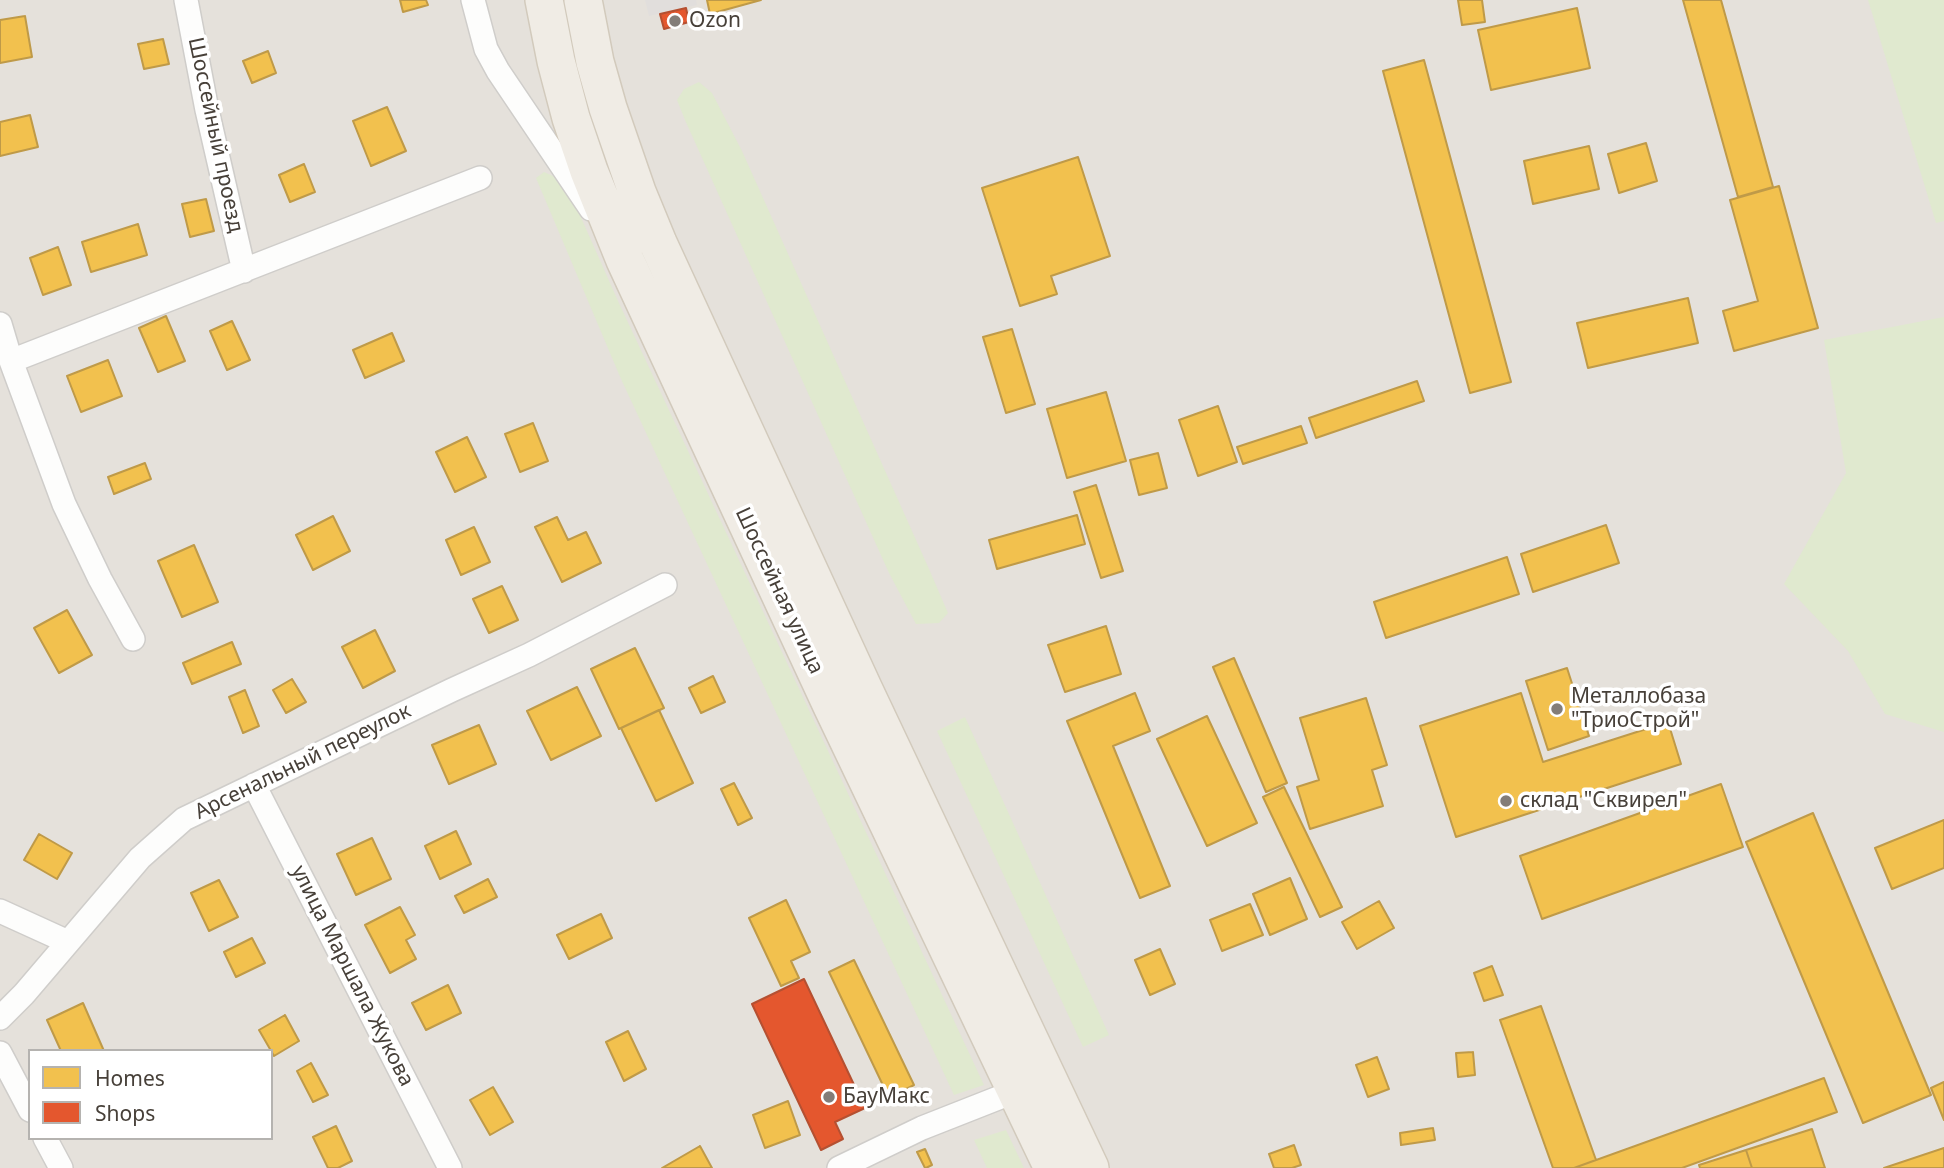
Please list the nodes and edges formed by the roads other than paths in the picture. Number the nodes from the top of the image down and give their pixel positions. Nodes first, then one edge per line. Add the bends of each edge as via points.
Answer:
1 (186, 0) edge
2 (473, 0) edge
3 (544, 0) edge
4 (583, 0) edge
5 (480, 178) dead end
6 (625, 260) junction
7 (244, 271) junction
8 (0, 324) edge
9 (10, 361) junction
10 (665, 585) dead end
11 (133, 639) dead end
12 (254, 785) junction
13 (0, 911) edge
14 (68, 942) junction
15 (0, 1018) edge
16 (0, 1054) edge
17 (1016, 1091) junction
18 (28, 1106) edge
19 (46, 1140) edge
20 (61, 1168) edge
21 (450, 1168) edge
22 (839, 1168) edge
23 (1054, 1168) edge
24 (1090, 1168) edge

1 - 7 street, Шоссейный проезд
2 - 6 street via 486,49 498,71
3 - 6 main road, Шоссейная улица via 571,118
4 - 24 main road, Шоссейная улица via 608,108 658,243
5 - 7 street
6 - 17 main road, Шоссейная улица
7 - 9 street
8 - 9 street
9 - 11 street via 64,504
10 - 12 street, Арсенальный переулок
12 - 14 street, Арсенальный переулок via 184,820 140,858
12 - 21 street, улица Маршала Жукова
13 - 14 street
14 - 15 street, Арсенальный переулок
16 - 18 street
17 - 22 street via 922,1128
17 - 23 main road, Шоссейная улица
19 - 20 street

